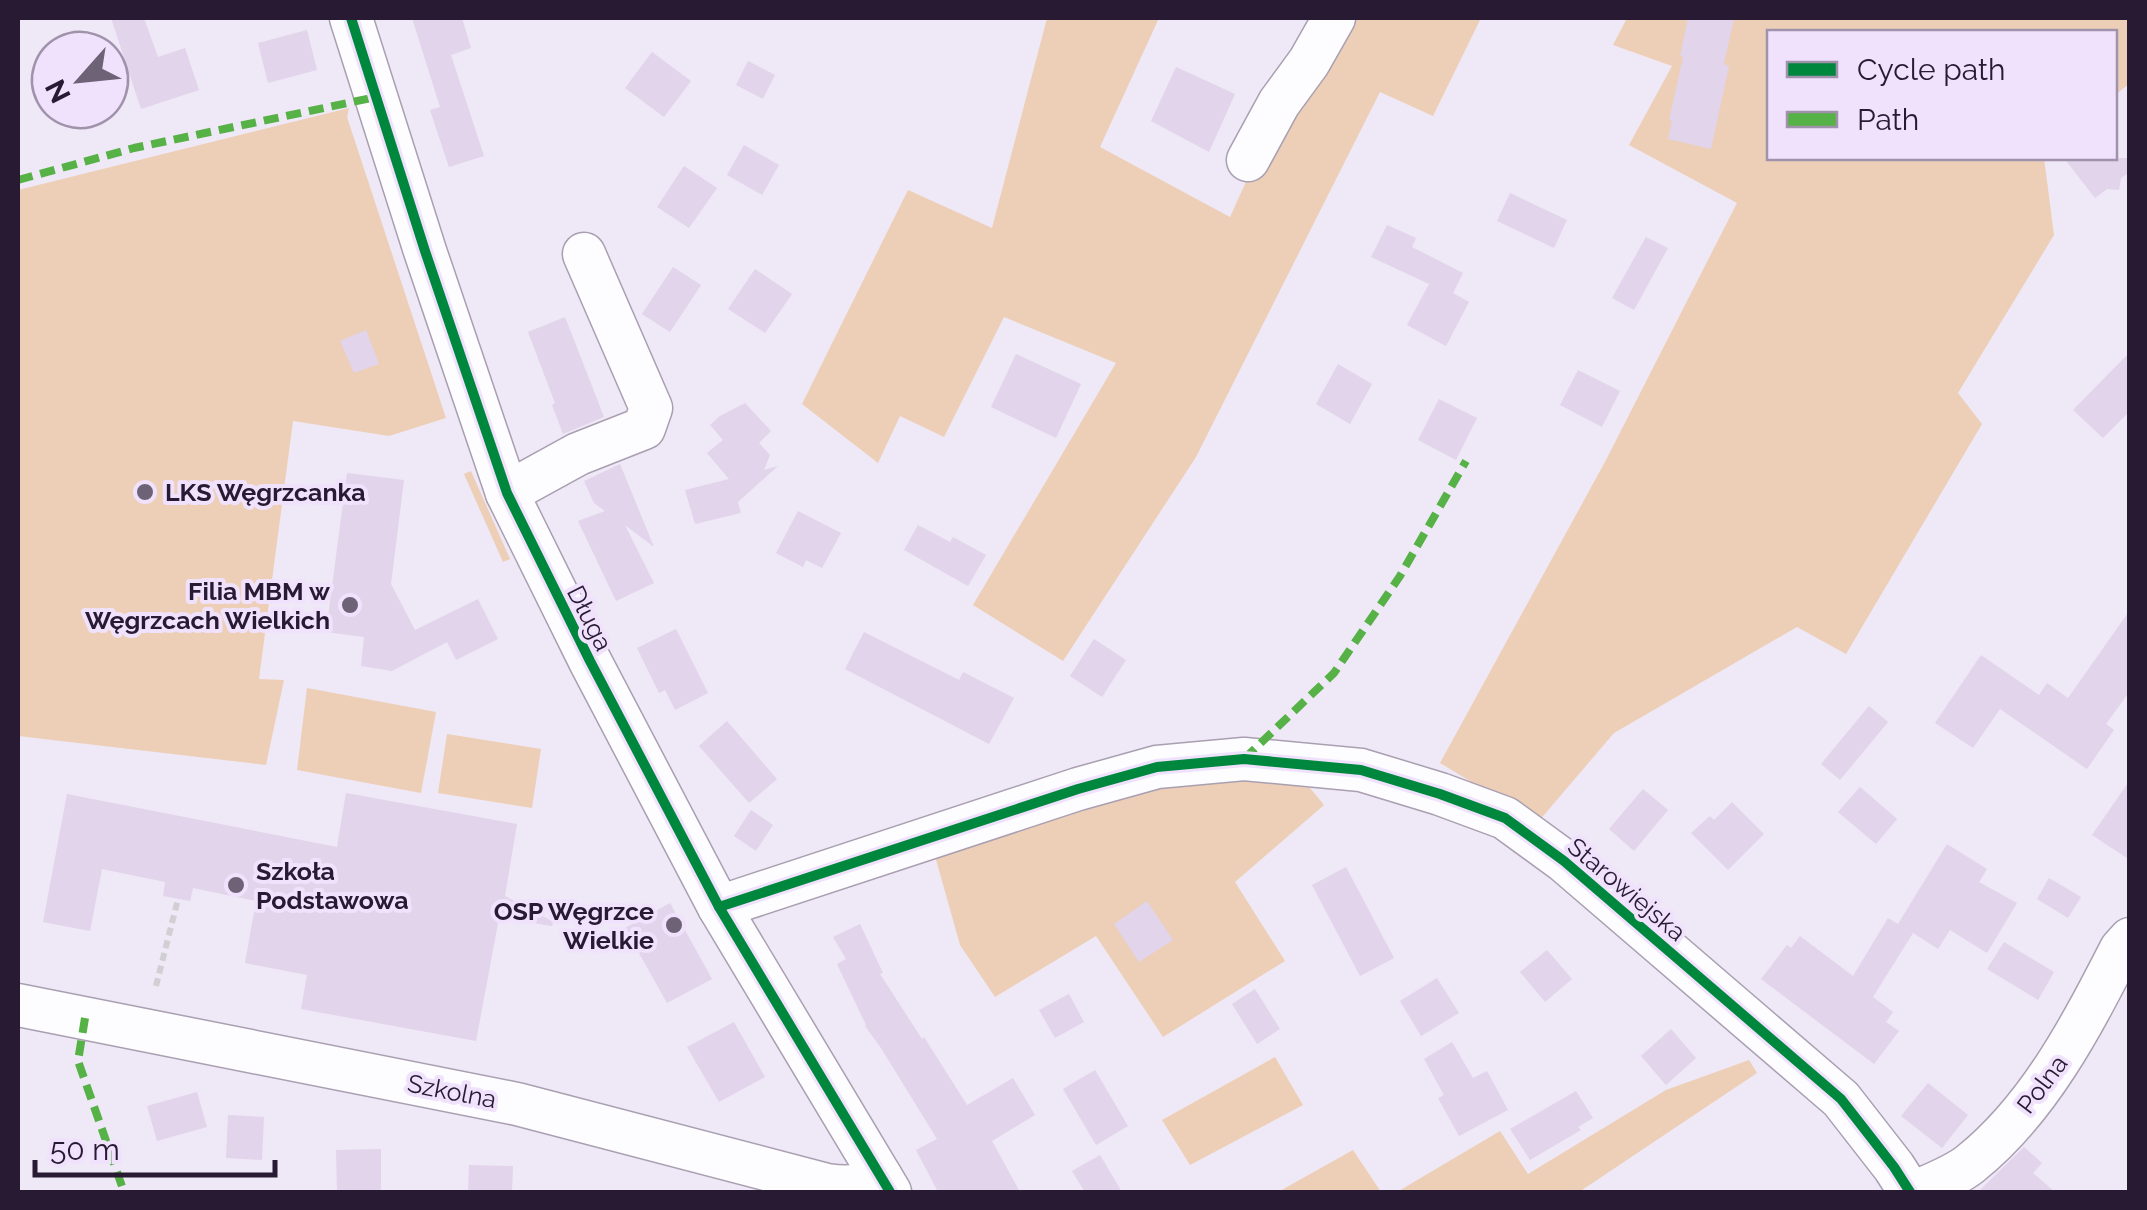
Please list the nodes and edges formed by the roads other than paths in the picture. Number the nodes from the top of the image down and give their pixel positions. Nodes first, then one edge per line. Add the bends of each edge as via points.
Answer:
1 (351, 18) edge
2 (1334, 18) edge
3 (1248, 160) dead end
4 (584, 254) dead end
5 (506, 493) junction
6 (719, 907) junction
7 (2130, 939) edge
8 (18, 1005) edge
9 (886, 1185) edge
10 (1913, 1192) edge

1 - 5 street, Długa
2 - 3 street
4 - 5 street via 650,408 644,428
5 - 6 street, Długa
6 - 9 street, Długa
6 - 10 street, Starowiejska via 1157,768 1244,759 1361,770 1506,818 1564,861 1841,1099
7 - 10 street, Polna via 2072,1043 2013,1122 1968,1166
8 - 9 street, Szkolna via 517,1104 827,1185

